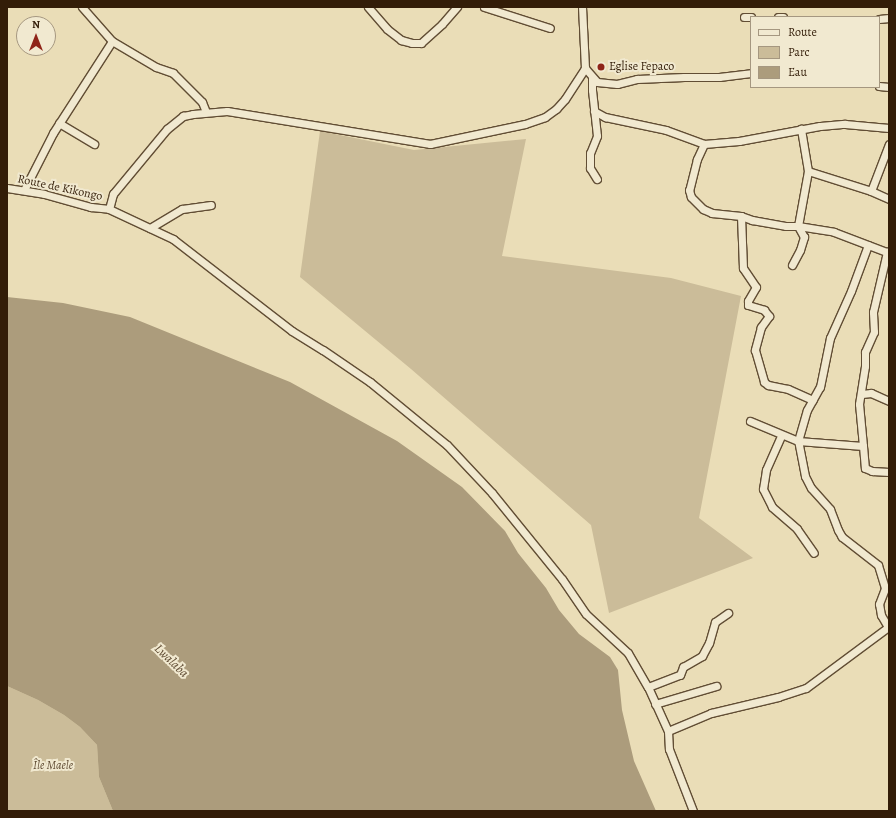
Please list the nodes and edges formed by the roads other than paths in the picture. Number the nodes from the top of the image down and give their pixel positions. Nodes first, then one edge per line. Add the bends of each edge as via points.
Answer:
1 (82, 7) edge
2 (368, 7) edge
3 (484, 7) edge
4 (582, 7) edge
5 (454, 8) edge
6 (550, 28) dead end
7 (112, 41) junction
8 (585, 68) junction
9 (750, 73) edge
10 (592, 78) junction
11 (594, 111) junction
12 (206, 112) junction
13 (59, 123) junction
14 (889, 128) edge
15 (801, 129) junction
16 (94, 144) dead end
17 (704, 144) junction
18 (889, 144) edge
19 (808, 171) junction
20 (597, 178) dead end
21 (7, 188) edge
22 (24, 190) junction
23 (871, 191) junction
24 (889, 199) edge
25 (211, 205) dead end
26 (109, 209) junction
27 (742, 216) junction
28 (798, 226) junction
29 (150, 228) junction
30 (868, 245) junction
31 (888, 252) edge
32 (792, 265) dead end
33 (862, 394) junction
34 (813, 400) junction
35 (889, 401) edge
36 (750, 422) dead end
37 (781, 436) junction
38 (798, 441) junction
39 (863, 446) junction
40 (889, 472) edge
41 (814, 553) dead end
42 (728, 613) dead end
43 (716, 686) dead end
44 (648, 687) junction
45 (655, 704) junction
46 (668, 731) junction
47 (693, 811) edge

1 - 7 street
2 - 5 street via 387,29 401,40 412,43 421,43 442,24
3 - 6 street
4 - 8 street
7 - 12 street via 156,67 173,73 196,95
7 - 13 street
8 - 10 street
8 - 12 street via 565,99 545,117 525,124 430,144 239,112
9 - 10 street via 719,77 637,79 616,84 597,82
10 - 11 street
11 - 17 street via 605,117 666,130
11 - 20 street via 597,136 590,153 590,168
12 - 26 street via 183,116 167,129 113,194
13 - 16 street
13 - 22 street
14 - 15 street via 845,124
15 - 17 street via 739,141
15 - 19 street
17 - 27 street via 692,175 689,190 691,197 706,212
18 - 23 street
19 - 23 street
19 - 28 street
21 - 22 street, Route de Kikongo
22 - 26 street, Route de Kikongo
23 - 24 street
25 - 29 street via 182,210
26 - 29 street, Route de Kikongo
27 - 28 street via 752,220
27 - 34 street via 743,268 756,287 748,305 764,310 769,316 761,326 755,350 764,382
28 - 30 street via 834,232
28 - 32 street via 804,237
29 - 44 street, Route de Kikongo via 173,239 292,332 370,382 447,445 492,492 562,579 586,614 628,653
30 - 31 street
30 - 34 street via 830,338 826,367
31 - 33 street via 873,312 874,332 865,352
33 - 35 street via 870,393
33 - 39 street via 859,404
34 - 38 street via 804,418
36 - 37 street
37 - 38 street
37 - 41 street via 766,470 763,489 772,507 797,529
38 - 39 street
38 - 46 street via 805,476 811,488 830,509 842,537 878,565 885,588 878,604 888,627 804,689 711,713
39 - 40 street via 865,468
42 - 44 street via 715,622 702,656 683,667 680,674
43 - 45 street
44 - 45 street, Route de Kikongo
45 - 46 street, Route de Kikongo
46 - 47 street via 669,749

